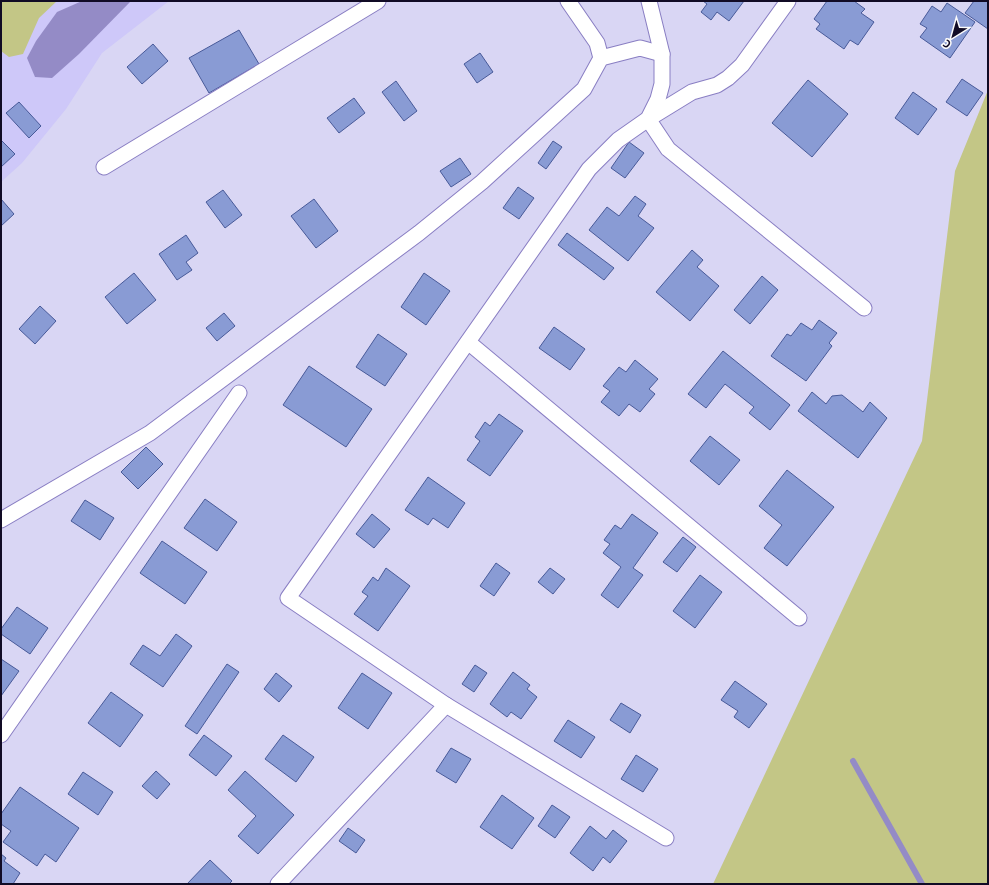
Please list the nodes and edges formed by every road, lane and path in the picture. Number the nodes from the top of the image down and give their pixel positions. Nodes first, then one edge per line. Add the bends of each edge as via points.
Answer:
1 (378, 1) edge
2 (568, 1) edge
3 (649, 1) edge
4 (788, 1) edge
5 (662, 54) junction
6 (601, 58) junction
7 (648, 119) junction
8 (104, 166) dead end
9 (864, 308) dead end
10 (468, 342) junction
11 (239, 393) dead end
12 (1, 520) edge
13 (799, 618) dead end
14 (446, 705) junction
15 (1, 735) edge
16 (666, 838) dead end
17 (278, 884) edge

1 - 8 street
2 - 6 street via 597,43
3 - 5 street
4 - 7 street via 742,65 728,78 717,85 692,92
5 - 6 street via 640,48
5 - 7 street via 662,84
6 - 12 street via 584,89 482,182 419,233 150,433
7 - 9 street via 668,149
7 - 10 street via 618,140 589,169
10 - 13 street
10 - 14 street via 288,598
11 - 15 street
14 - 16 street
14 - 17 street

